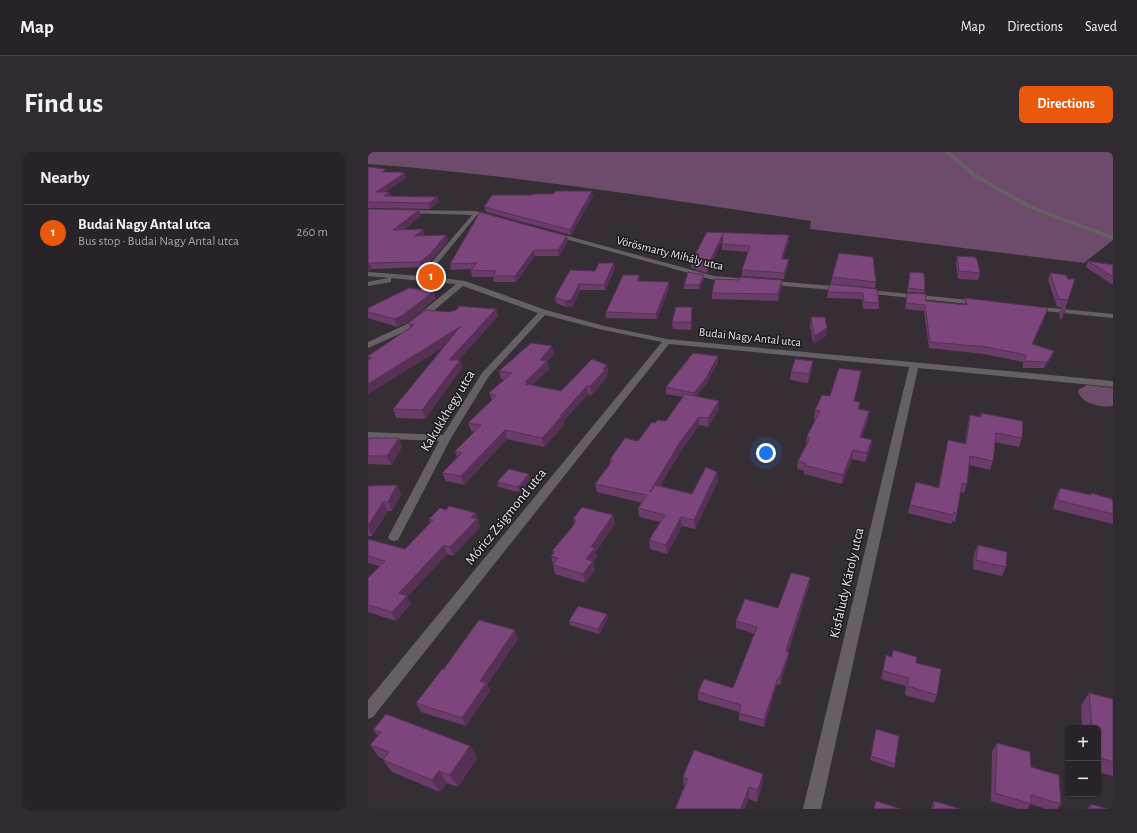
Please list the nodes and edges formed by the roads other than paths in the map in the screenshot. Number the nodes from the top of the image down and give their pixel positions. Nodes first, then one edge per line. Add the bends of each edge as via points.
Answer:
1 (946, 152) edge
2 (399, 211) edge
3 (476, 213) junction
4 (499, 219) edge
5 (544, 231) edge
6 (1113, 238) edge
7 (368, 274) edge
8 (410, 278) junction
9 (422, 278) junction
10 (462, 283) junction
11 (368, 284) edge
12 (987, 303) edge
13 (1027, 307) edge
14 (543, 312) junction
15 (1113, 316) edge
16 (666, 341) junction
17 (368, 345) edge
18 (914, 365) junction
19 (1113, 384) edge
20 (368, 435) edge
21 (446, 438) junction
22 (394, 537) dead end
23 (368, 712) edge
24 (812, 809) edge

1 - 6 street via 977,177 1030,207
2 - 3 street
3 - 4 street
3 - 9 street
5 - 12 street, Vörösmarty Mihály utca via 714,278
7 - 8 street, Budai Nagy Antal utca
8 - 9 street, Budai Nagy Antal utca
8 - 11 street
9 - 10 street, Budai Nagy Antal utca
10 - 14 street, Budai Nagy Antal utca
10 - 17 street via 410,326
13 - 15 street
14 - 16 street, Budai Nagy Antal utca
14 - 21 street, Kakukkhegy utca via 485,375
16 - 18 street, Budai Nagy Antal utca
16 - 23 street, Móricz Zsigmond utca
18 - 19 street, Budai Nagy Antal utca
18 - 24 street, Kisfaludy Károly utca
20 - 21 street
21 - 22 street, Kakukkhegy utca

